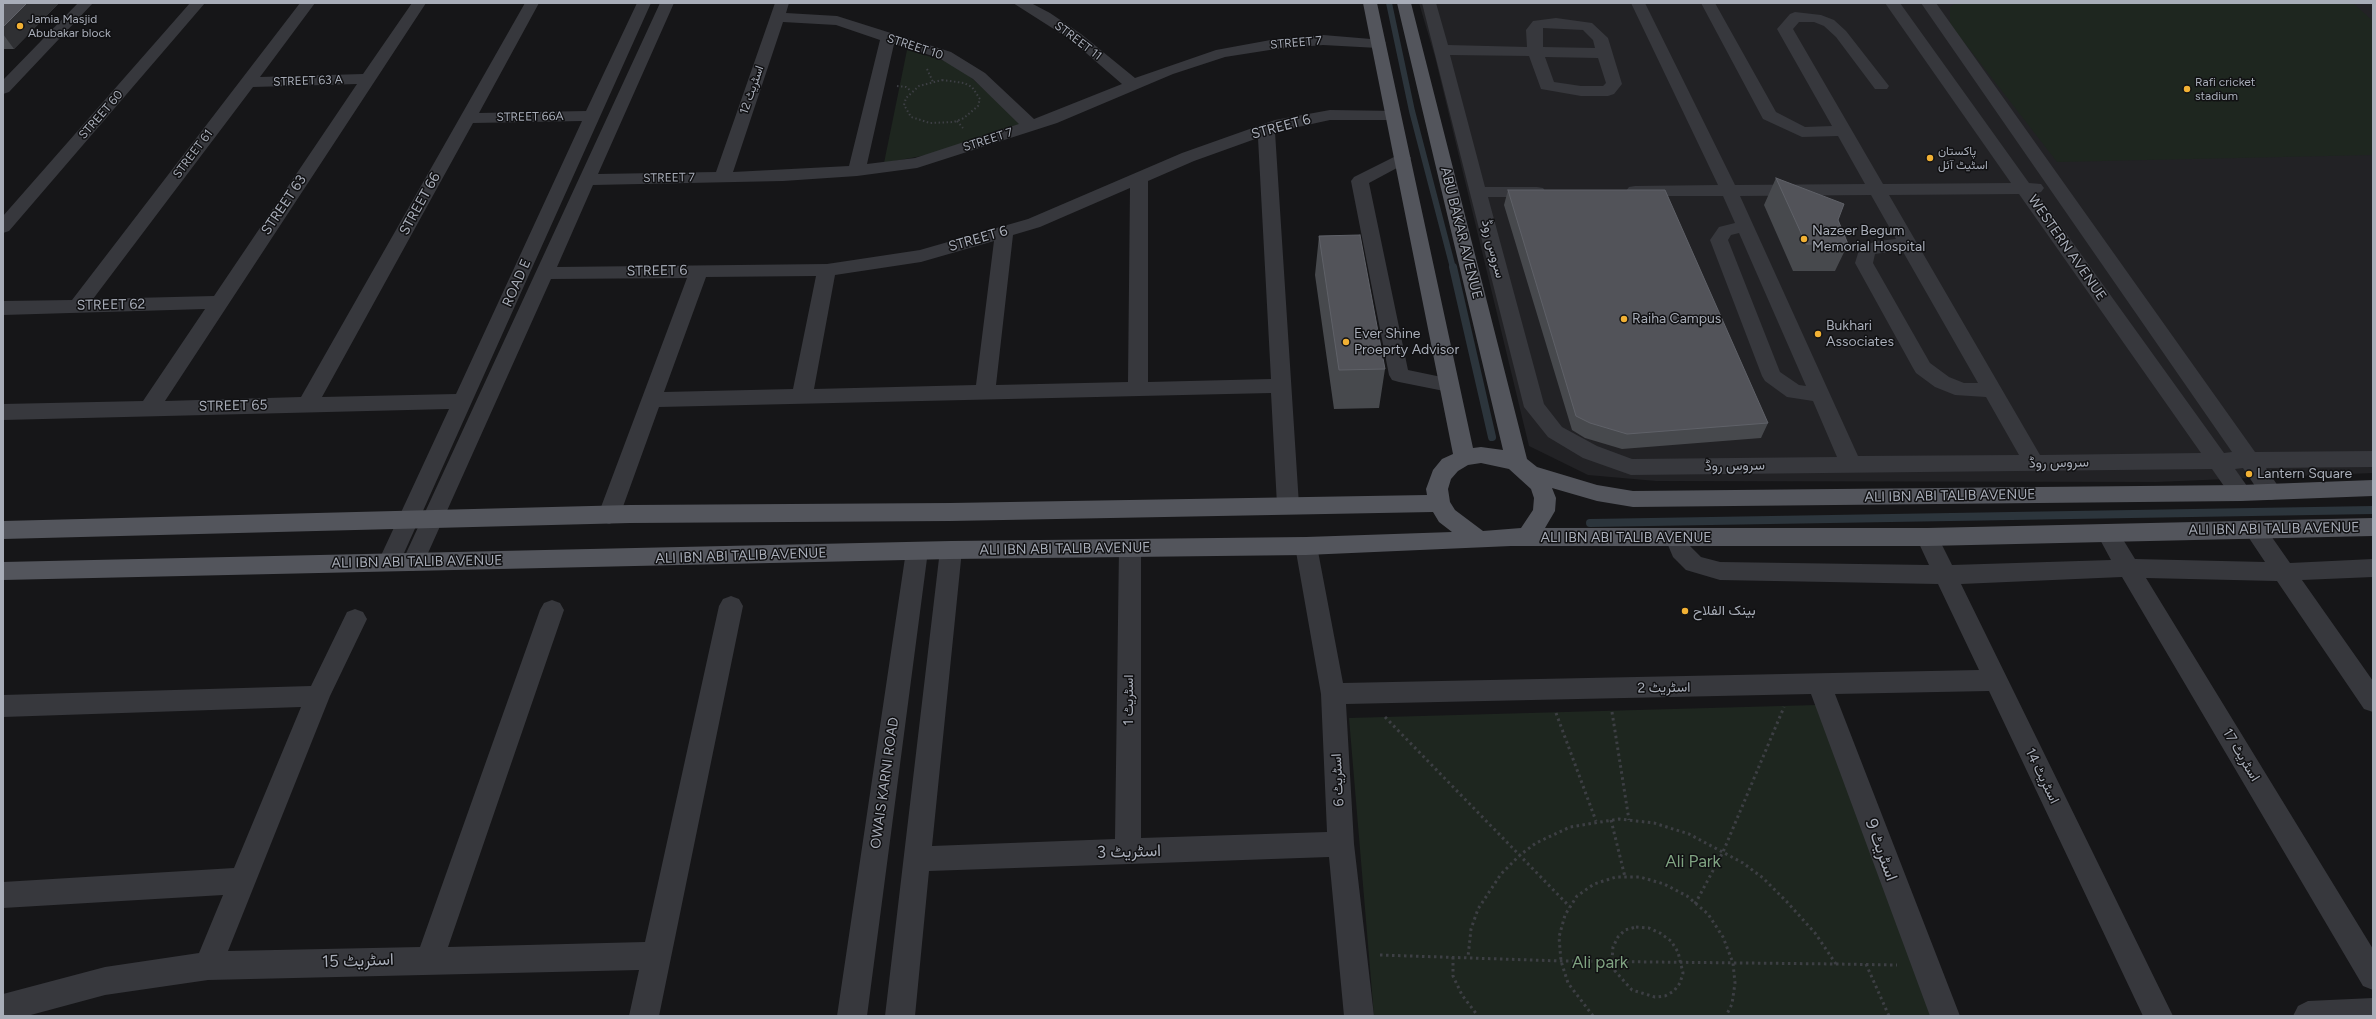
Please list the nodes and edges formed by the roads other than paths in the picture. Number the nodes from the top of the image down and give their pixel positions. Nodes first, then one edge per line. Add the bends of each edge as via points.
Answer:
1 (86, 3) edge
2 (198, 3) edge
3 (308, 3) edge
4 (418, 3) edge
5 (532, 3) edge
6 (644, 3) edge
7 (667, 3) edge
8 (1020, 3) edge
9 (1370, 3) edge
10 (1404, 3) edge
11 (1429, 3) edge
12 (1638, 3) edge
13 (1708, 3) edge
14 (1892, 3) edge
15 (1928, 3) edge
16 (779, 10) edge
17 (888, 38) junction
18 (1378, 43) junction
19 (1441, 50) junction
20 (1534, 51) junction
21 (1604, 53) junction
22 (368, 79) junction
23 (248, 82) junction
24 (1133, 85) junction
25 (1881, 86) dead end
26 (3, 89) edge
27 (1393, 115) junction
28 (592, 116) junction
29 (468, 118) junction
30 (1031, 126) junction
31 (1266, 129) junction
32 (1845, 131) junction
33 (1402, 158) junction
34 (857, 171) junction
35 (723, 177) junction
36 (1139, 178) junction
37 (586, 180) junction
38 (2024, 188) junction
39 (2058, 188) junction
40 (1876, 189) junction
41 (1729, 190) junction
42 (1619, 191) edge
43 (1478, 192) junction
44 (1556, 192) edge
45 (10, 212) edge
46 (1745, 226) junction
47 (3, 227) edge
48 (1004, 232) junction
49 (1907, 243) junction
50 (827, 270) junction
51 (699, 271) junction
52 (544, 273) junction
53 (220, 302) junction
54 (77, 306) junction
55 (3, 308) edge
56 (1449, 385) junction
57 (1281, 386) junction
58 (1138, 389) junction
59 (1992, 390) junction
60 (985, 393) junction
61 (1820, 395) junction
62 (802, 397) junction
63 (651, 400) junction
64 (463, 401) junction
65 (308, 404) junction
66 (149, 408) junction
67 (3, 412) edge
68 (1464, 458) junction
69 (2373, 459) edge
70 (2218, 461) junction
71 (2250, 461) junction
72 (2034, 463) junction
73 (1851, 465) junction
74 (1524, 468) junction
75 (2373, 488) edge
76 (2271, 492) junction
77 (2240, 493) junction
78 (1439, 503) junction
79 (1288, 505) junction
80 (609, 515) junction
81 (408, 521) junction
82 (432, 521) junction
83 (2373, 527) edge
84 (2254, 529) junction
85 (3, 530) edge
86 (2108, 534) junction
87 (1527, 537) junction
88 (1927, 537) junction
89 (1676, 538) junction
90 (1478, 540) junction
91 (1306, 546) junction
92 (1130, 548) junction
93 (917, 550) junction
94 (951, 550) junction
95 (389, 562) junction
96 (413, 562) junction
97 (2130, 568) junction
98 (2373, 568) edge
99 (3, 571) edge
100 (2284, 572) junction
101 (1945, 575) junction
102 (732, 606) dead end
103 (552, 610) dead end
104 (355, 619) dead end
105 (2364, 675) edge
106 (1996, 680) junction
107 (1820, 684) junction
108 (1333, 694) junction
109 (318, 696) junction
110 (2373, 701) edge
111 (3, 706) edge
112 (1341, 844) junction
113 (1128, 852) junction
114 (917, 859) junction
115 (242, 881) junction
116 (3, 895) edge
117 (656, 956) junction
118 (430, 959) junction
119 (208, 966) junction
120 (2373, 976) edge
121 (3, 1008) edge
122 (2373, 1012) edge
123 (644, 1016) edge
124 (852, 1016) edge
125 (900, 1016) edge
126 (1359, 1016) edge
127 (1945, 1016) edge
128 (2158, 1016) edge
129 (2308, 1016) edge

1 - 26 street
2 - 45 street, STREET 60
3 - 23 street, STREET 61
4 - 22 street, STREET 63
5 - 29 street, STREET 66
6 - 28 street, ROAD E
7 - 37 street, ROAD E
8 - 24 street, STREET 11 via 1076,37
9 - 18 main road
10 - 74 main road, ABU BAKAR AVENUE
11 - 19 street, سروس روڈ
12 - 41 street
13 - 32 street via 1769,115 1802,132
14 - 38 street, WESTERN AVENUE
15 - 39 street, WESTERN AVENUE
16 - 17 street, STREET 10 via 837,22
16 - 35 street, اسٹریٹ 12
17 - 30 street, STREET 10 via 944,56 980,76
17 - 34 street
18 - 24 street, STREET 7 via 1323,40 1276,44 1222,53
18 - 27 main road
19 - 20 street
19 - 43 street, سروس روڈ
20 - 21 street
20 - 21 street via 1534,30 1538,24 1556,23 1587,26 1600,38
20 - 21 street via 1547,86 1595,92 1608,91 1614,84
22 - 23 street, STREET 63 A
22 - 53 street, STREET 63
23 - 54 street, STREET 61
24 - 30 street, STREET 7
25 - 32 street via 1841,34 1829,23 1816,18 1794,17 1785,29
27 - 31 street, STREET 6 via 1330,115
27 - 33 main road
28 - 29 street, STREET 66A
28 - 64 street, ROAD E
29 - 65 street, STREET 66
30 - 34 street, STREET 7 via 917,162
31 - 36 street, STREET 6
31 - 57 street
32 - 40 street
33 - 56 main road
33 - 56 street via 1360,181 1398,375
34 - 35 street, STREET 7
35 - 37 street, STREET 7
36 - 48 street, STREET 6 via 1034,223
36 - 58 street
37 - 52 street, ROAD E
38 - 39 street
38 - 40 street
38 - 70 street, WESTERN AVENUE
39 - 71 street, WESTERN AVENUE
40 - 41 street
40 - 49 street
41 - 42 street
41 - 46 street
43 - 44 street
43 - 73 street, سروس روڈ via 1534,407 1556,432 1590,452 1631,467
45 - 47 street, STREET 60
46 - 61 street
46 - 61 street via 1725,230 1719,240 1772,376 1794,392
48 - 50 street, STREET 6 via 921,256
48 - 60 street
49 - 59 street
49 - 59 street via 1867,251 1864,263 1923,368 1942,382 1962,390
50 - 51 street, STREET 6
50 - 62 street
51 - 52 street, STREET 6
51 - 63 street
52 - 82 street, ROAD E
53 - 54 street, STREET 62
53 - 66 street, STREET 63
54 - 55 street, STREET 62
56 - 68 main road
57 - 58 street
57 - 79 street
58 - 60 street
59 - 72 street
60 - 62 street
61 - 73 street
62 - 63 street
63 - 80 street
64 - 65 street, STREET 65
64 - 81 street, ROAD E
65 - 66 street, STREET 65
66 - 67 street, STREET 65
68 - 74 main road via 1481,455 1499,457
68 - 78 main road via 1450,465 1440,476 1437,489
69 - 71 street, سروس روڈ
70 - 71 street, سروس روڈ
70 - 72 street, سروس روڈ
70 - 77 street, WESTERN AVENUE
71 - 76 street, WESTERN AVENUE
72 - 73 street, سروس روڈ
74 - 77 main road, ALI IBN ABI TALIB AVENUE via 1598,493 1633,499
74 - 87 main road via 1540,485 1545,498 1544,511
75 - 76 main road, ALI IBN ABI TALIB AVENUE
76 - 77 main road, ALI IBN ABI TALIB AVENUE
78 - 79 main road
78 - 90 main road via 1446,516
79 - 80 main road via 950,512
80 - 82 main road
81 - 82 main road
81 - 85 main road
81 - 95 street, ROAD E
82 - 96 street, ROAD E
83 - 84 main road, ALI IBN ABI TALIB AVENUE
84 - 86 main road, ALI IBN ABI TALIB AVENUE
84 - 100 street
86 - 88 main road, ALI IBN ABI TALIB AVENUE
86 - 97 street, اسٹریٹ 17
87 - 89 main road, ALI IBN ABI TALIB AVENUE
87 - 90 main road
88 - 89 main road, ALI IBN ABI TALIB AVENUE
88 - 101 street, اسٹریٹ 14
89 - 101 street via 1681,551 1694,564 1720,571
90 - 91 main road, ALI IBN ABI TALIB AVENUE
91 - 92 main road, ALI IBN ABI TALIB AVENUE
91 - 108 street, اسٹریٹ 6
92 - 94 main road, ALI IBN ABI TALIB AVENUE
92 - 113 street, اسٹریٹ 1
93 - 94 main road, ALI IBN ABI TALIB AVENUE
93 - 96 main road, ALI IBN ABI TALIB AVENUE
93 - 124 street, OWAIS KARNI ROAD
94 - 114 street
95 - 96 main road, ALI IBN ABI TALIB AVENUE
95 - 99 main road, ALI IBN ABI TALIB AVENUE
97 - 100 street
97 - 101 street
97 - 120 street, اسٹریٹ 17
98 - 100 street
100 - 105 street
101 - 106 street, اسٹریٹ 14
102 - 117 street
103 - 118 street
104 - 109 street
105 - 110 street
106 - 107 street, اسٹریٹ 2
106 - 128 street, اسٹریٹ 14
107 - 108 street, اسٹریٹ 2
107 - 127 street, اسٹریٹ 9 via 1924,966
108 - 112 street, اسٹریٹ 6
109 - 111 street
109 - 115 street
112 - 113 street, اسٹریٹ 3
112 - 126 street, اسٹریٹ 6
113 - 114 street, اسٹریٹ 3
114 - 125 street
115 - 116 street
115 - 119 street
117 - 118 street, اسٹریٹ 15
117 - 123 street
118 - 119 street, اسٹریٹ 15
119 - 121 street, اسٹریٹ 15 via 106,981
122 - 129 street

